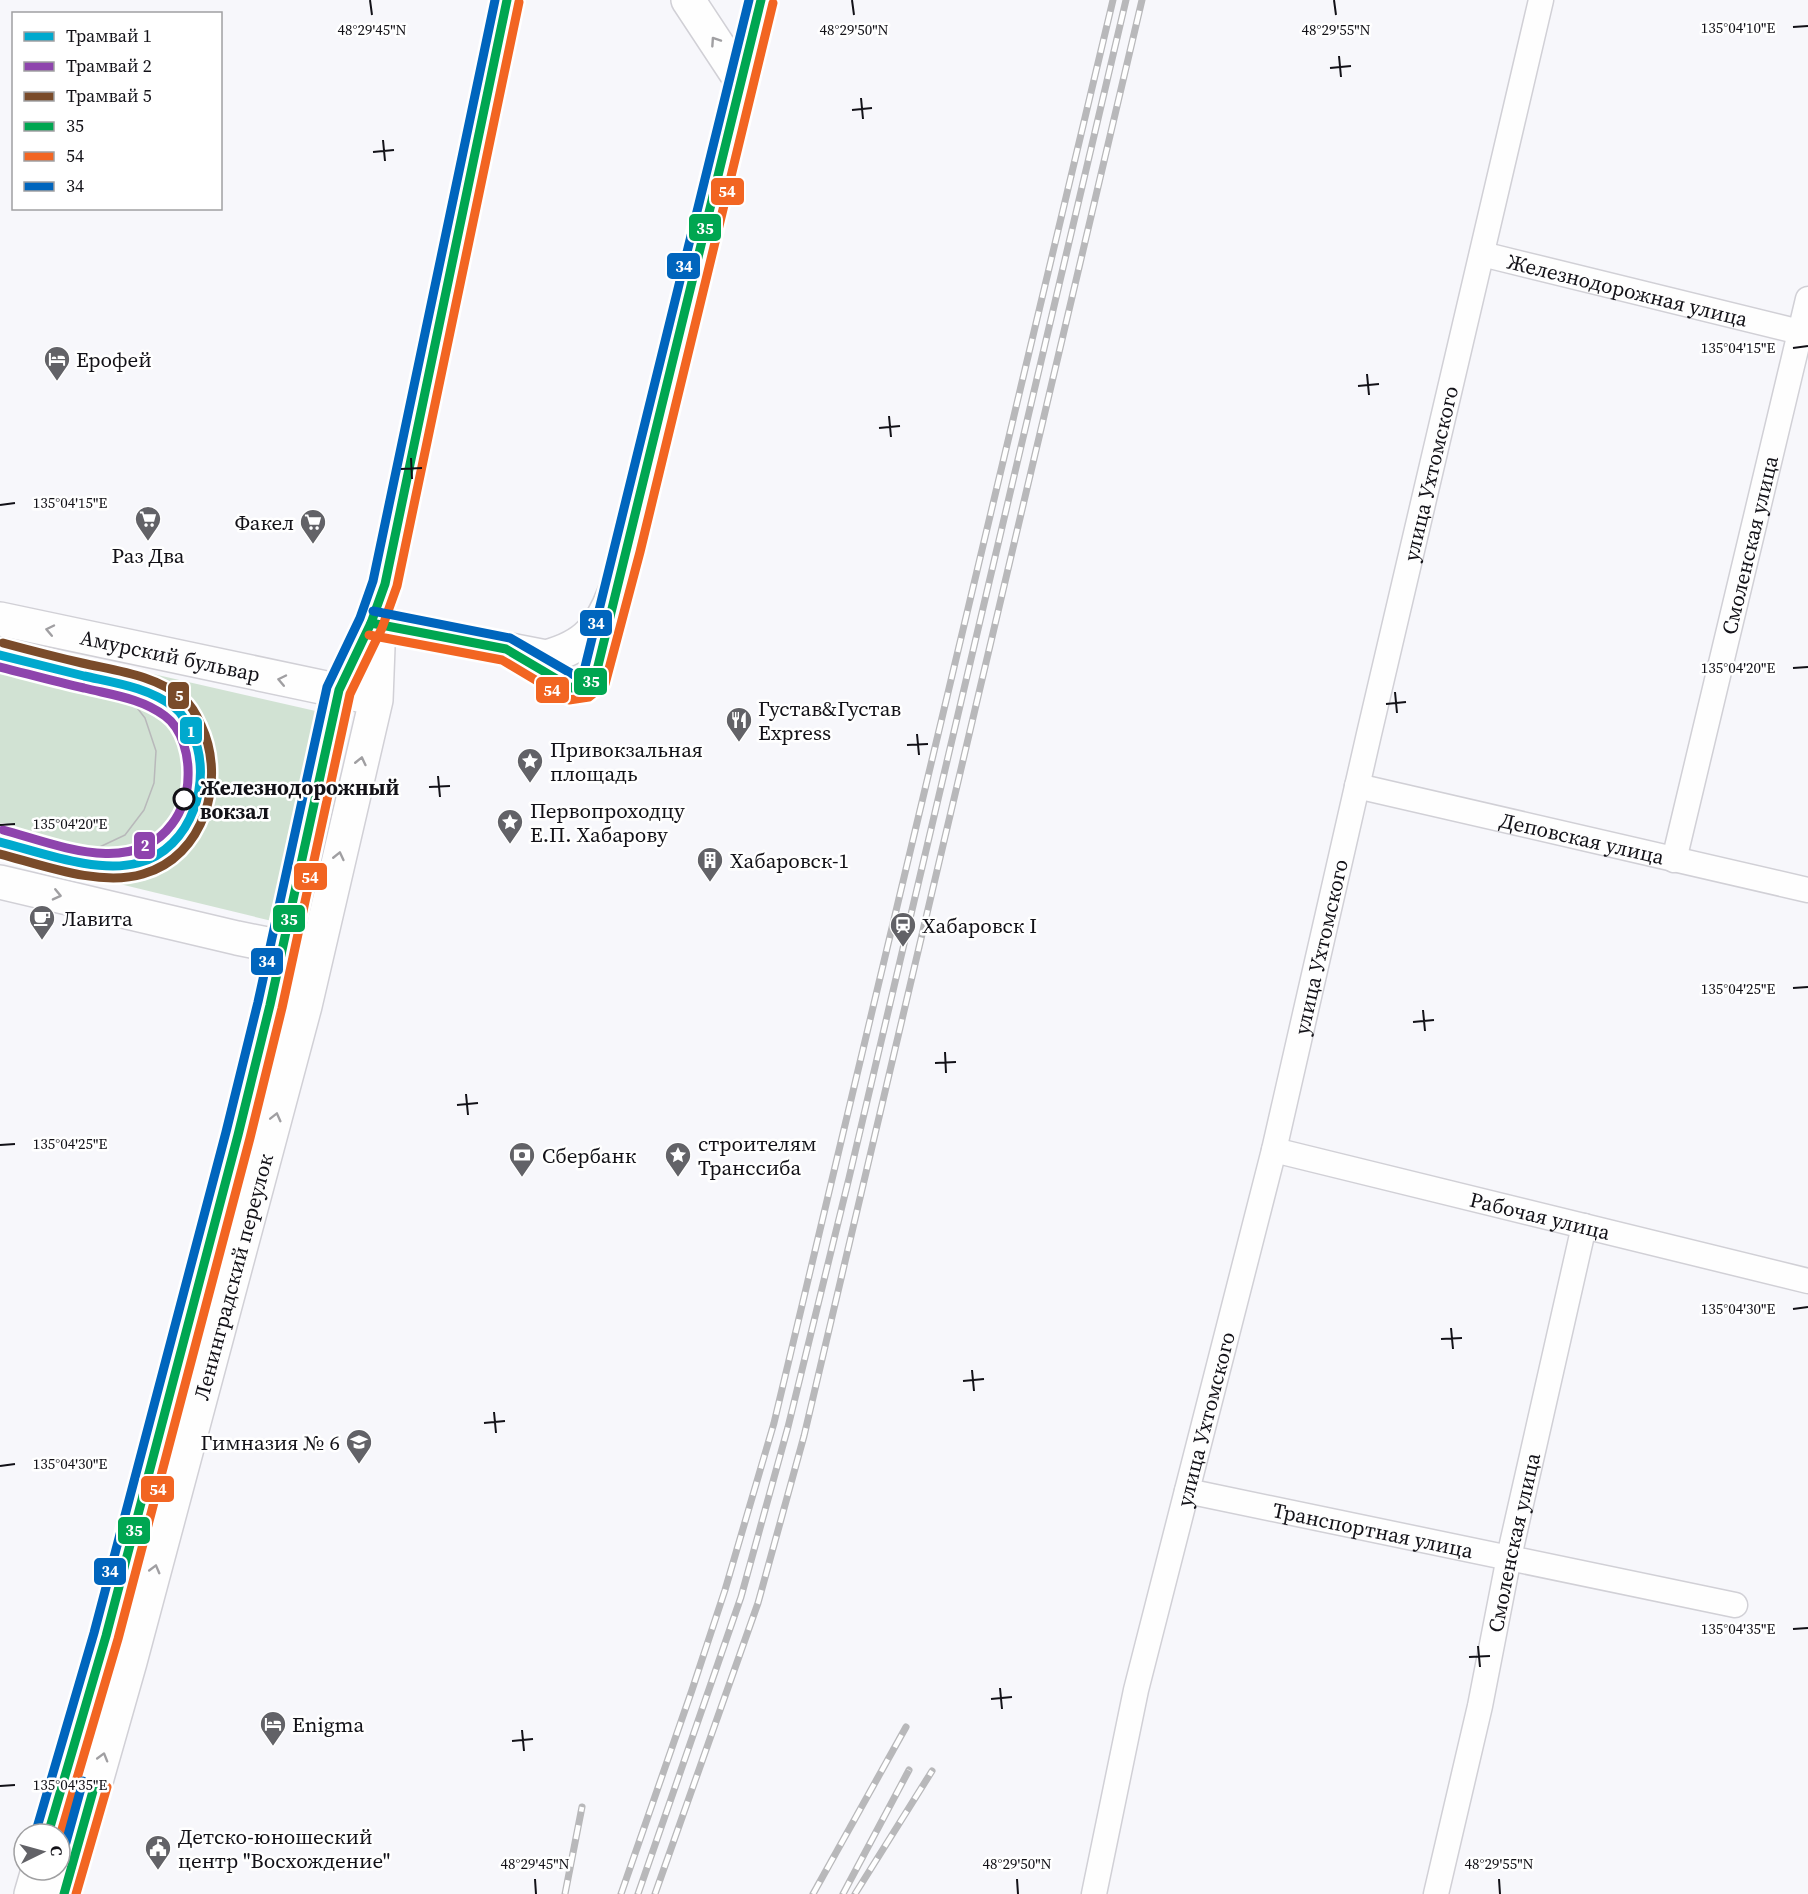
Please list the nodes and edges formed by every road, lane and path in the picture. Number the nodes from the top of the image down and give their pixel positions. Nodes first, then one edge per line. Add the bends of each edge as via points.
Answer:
1 (507, 0) edge
2 (688, 0) edge
3 (761, 0) edge
4 (1541, 0) edge
5 (742, 82) junction
6 (1482, 254) junction
7 (1808, 299) edge
8 (1804, 333) edge
9 (0, 619) edge
10 (371, 624) junction
11 (339, 690) junction
12 (376, 700) junction
13 (1357, 786) junction
14 (1674, 860) junction
15 (0, 882) edge
16 (1808, 891) edge
17 (282, 946) junction
18 (317, 954) junction
19 (1274, 1150) junction
20 (1584, 1226) junction
21 (1808, 1281) edge
22 (1187, 1491) junction
23 (1509, 1557) junction
24 (1736, 1605) dead end
25 (52, 1822) edge
26 (64, 1894) edge
27 (1094, 1894) edge
28 (1436, 1894) edge

1 - 10 main road, Ленинградский переулок via 385,584
5 -> 2 main road
3 - 5 main road
4 - 6 street, улица Ухтомского
5 - 10 main road via 621,575 606,611 591,633 546,657
6 - 8 street, Железнодорожная улица
6 - 13 street, улица Ухтомского
7 - 8 street, Смоленская улица
8 - 14 street, Смоленская улица
11 -> 9 main road, Амурский бульвар
10 - 11 main road, Ленинградский переулок
10 - 12 main road, Ленинградский переулок via 378,647
11 - 12 main road, Амурский бульвар
11 - 17 main road, Ленинградский переулок
18 -> 12 main road, Ленинградский переулок
13 - 14 street, Деповская улица
13 - 19 street, улица Ухтомского
14 - 16 street, Деповская улица
15 -> 17 main road
17 - 18 main road
17 - 25 main road, Ленинградский переулок via 235,1146 106,1636
26 -> 18 main road, Ленинградский переулок via 130,1662
19 - 20 street, Рабочая улица
19 - 22 street, улица Ухтомского
20 - 21 street, Рабочая улица
20 - 23 street, Смоленская улица
22 - 23 street, Транспортная улица
22 - 27 street, улица Ухтомского via 1136,1690
23 - 24 street, Транспортная улица
23 - 28 street, Смоленская улица via 1480,1706

